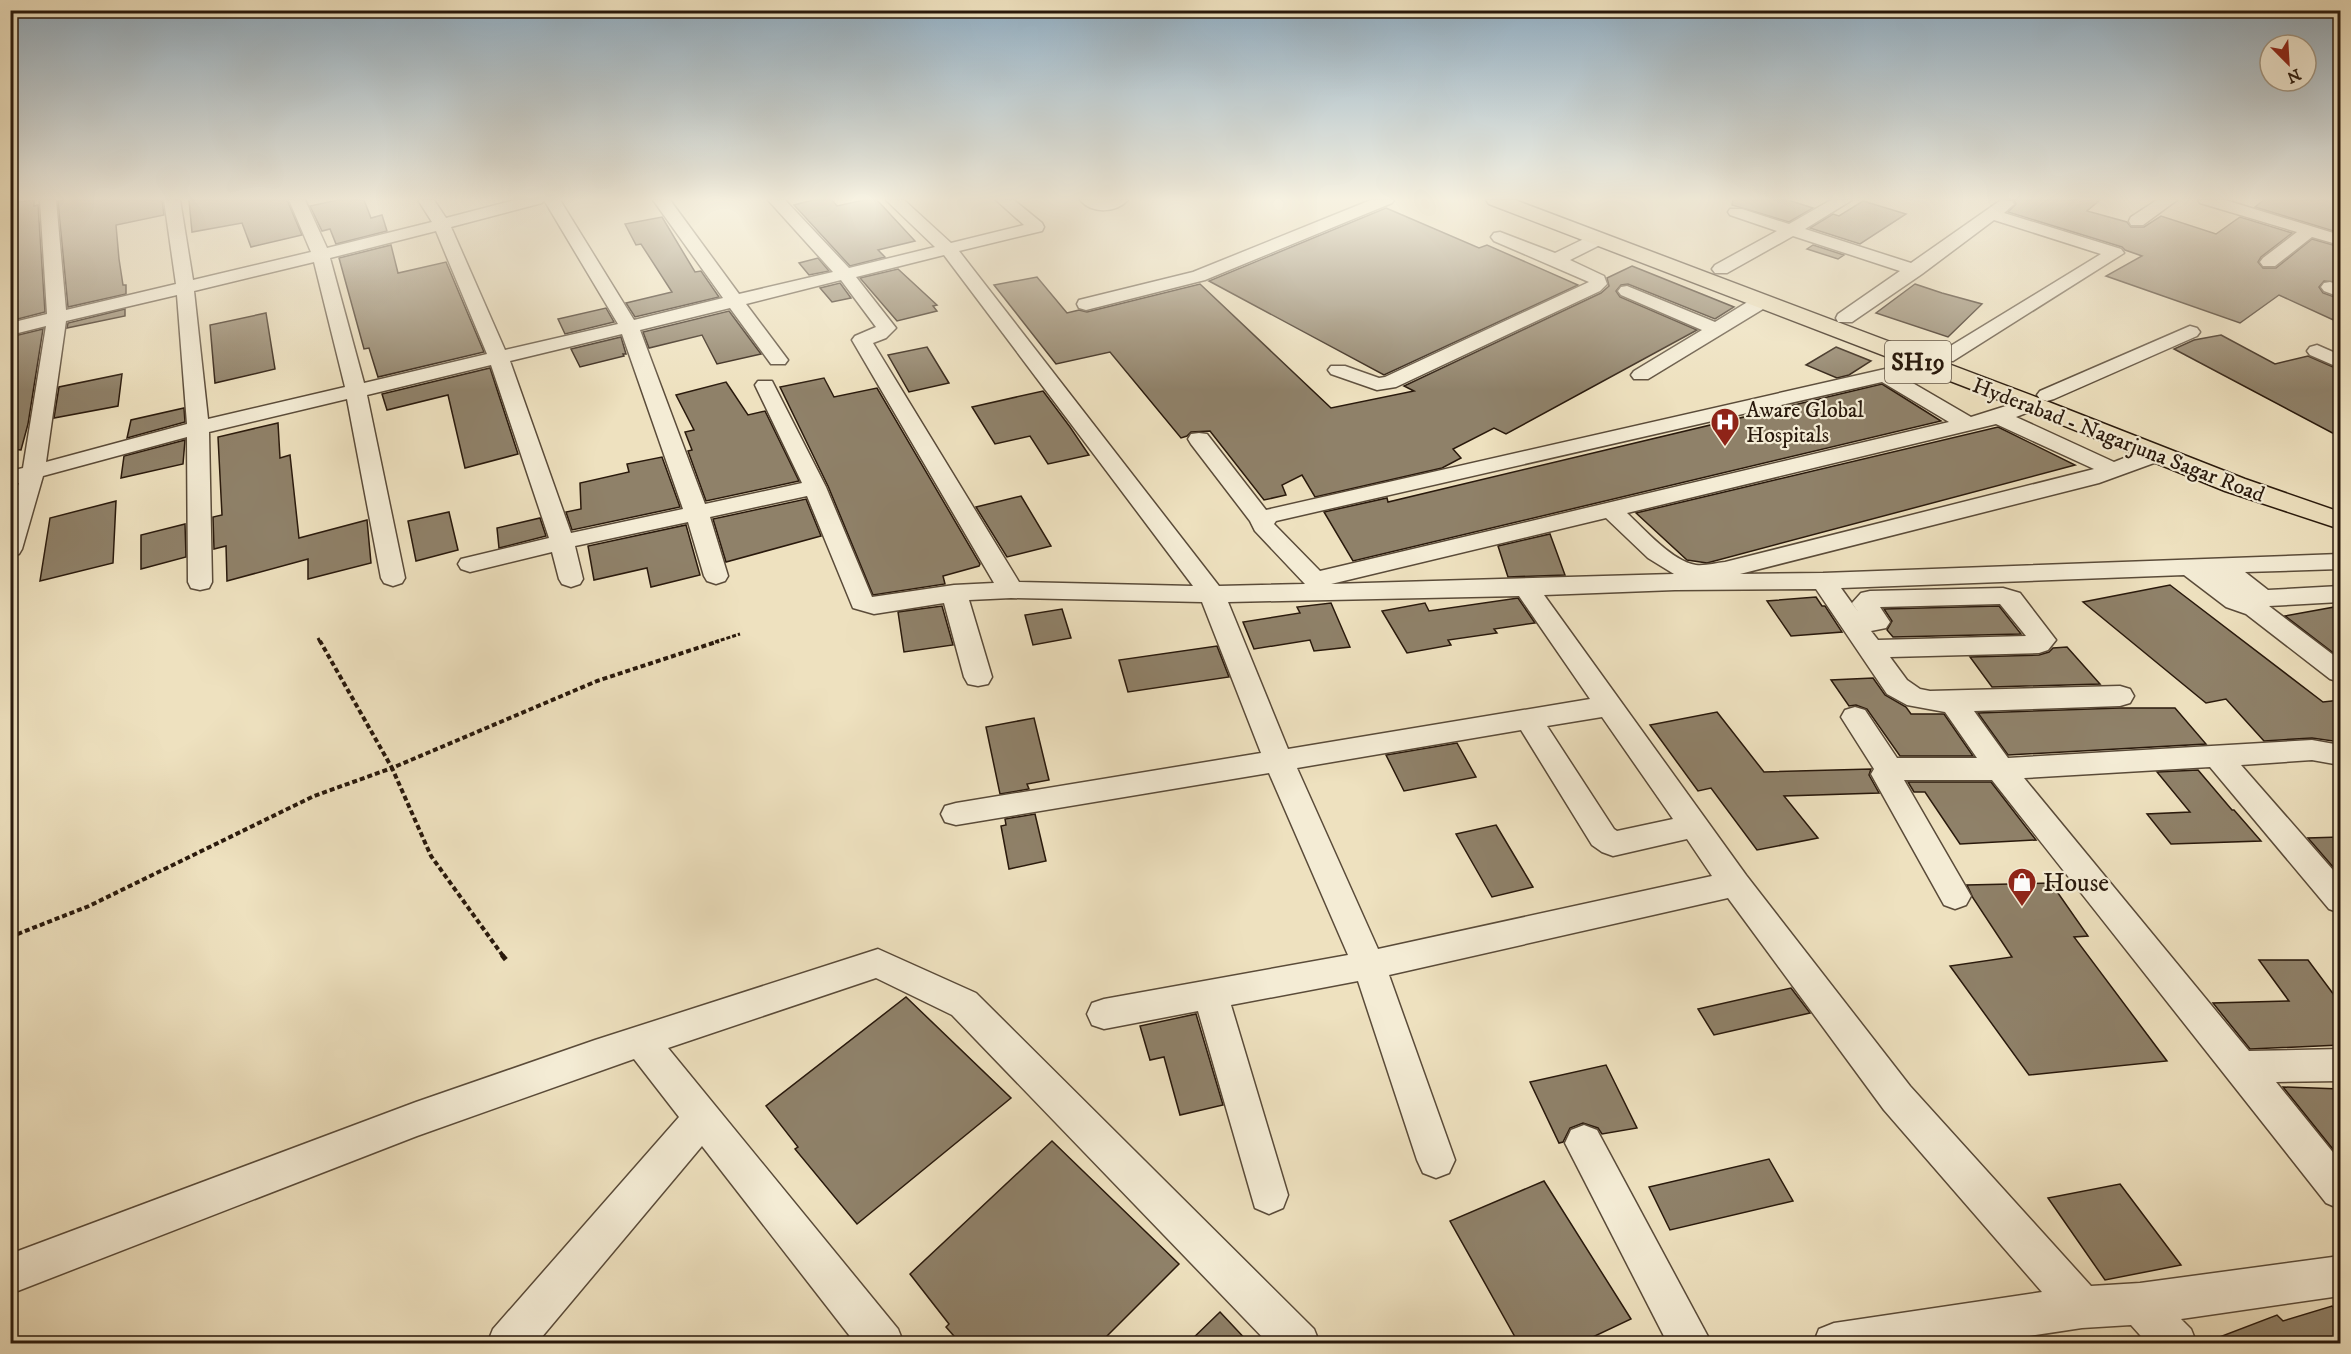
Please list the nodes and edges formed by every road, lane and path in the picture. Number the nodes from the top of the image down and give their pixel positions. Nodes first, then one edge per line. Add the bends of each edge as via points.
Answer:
1 (53, 263) edge
2 (181, 263) edge
3 (286, 263) edge
4 (323, 263) edge
5 (458, 263) edge
6 (590, 263) edge
7 (708, 263) edge
8 (835, 263) edge
9 (890, 263) edge
10 (959, 263) edge
11 (1230, 263) edge
12 (1563, 263) edge
13 (1658, 263) edge
14 (1706, 263) edge
15 (1732, 263) edge
16 (1895, 263) edge
17 (1925, 263) edge
18 (2098, 263) edge
19 (1721, 269) junction
20 (1916, 270) junction
21 (845, 274) junction
22 (185, 287) junction
23 (1627, 291) dead end
24 (735, 300) junction
25 (1761, 302) junction
26 (1086, 304) dead end
27 (57, 318) junction
28 (1845, 318) junction
29 (629, 327) junction
30 (10, 329) edge
31 (1716, 329) junction
32 (2190, 332) dead end
33 (2317, 351) dead end
34 (498, 356) junction
35 (1946, 357) junction
36 (778, 360) dead end
37 (2340, 362) edge
38 (1338, 370) dead end
39 (1641, 375) dead end
40 (765, 386) dead end
41 (356, 391) junction
42 (2039, 399) junction
43 (1998, 417) junction
44 (1967, 424) junction
45 (198, 428) junction
46 (1199, 439) dead end
47 (2157, 454) junction
48 (2114, 470) junction
49 (33, 472) junction
50 (10, 478) edge
51 (815, 487) junction
52 (2340, 500) edge
53 (1611, 510) junction
54 (697, 514) junction
55 (1262, 520) junction
56 (2340, 521) edge
57 (562, 542) junction
58 (10, 549) edge
59 (2340, 561) edge
60 (470, 564) dead end
61 (2222, 566) junction
62 (2190, 567) junction
63 (716, 576) dead end
64 (393, 578) dead end
65 (571, 579) dead end
66 (1823, 581) junction
67 (200, 582) dead end
68 (1317, 585) junction
69 (1526, 588) junction
70 (1011, 590) junction
71 (954, 593) junction
72 (1212, 594) junction
73 (2340, 594) edge
74 (2259, 603) junction
75 (1854, 625) junction
76 (740, 634) dead end
77 (318, 638) dead end
78 (1871, 649) junction
79 (2340, 672) edge
80 (978, 677) dead end
81 (2120, 696) dead end
82 (1953, 702) junction
83 (1609, 706) junction
84 (1855, 717) dead end
85 (1528, 719) junction
86 (1618, 748) dead end
87 (2340, 755) edge
88 (2217, 756) junction
89 (1278, 759) junction
90 (392, 768) junction
91 (1888, 769) junction
92 (2000, 769) junction
93 (956, 814) dead end
94 (1684, 828) junction
95 (1735, 884) junction
96 (1955, 896) dead end
97 (2340, 900) edge
98 (10, 937) edge
99 (507, 961) dead end
100 (1369, 965) junction
101 (1210, 994) junction
102 (1104, 1014) dead end
103 (641, 1041) junction
104 (2340, 1065) edge
105 (2240, 1067) junction
106 (701, 1119) junction
107 (1584, 1143) dead end
108 (1436, 1160) dead end
109 (2340, 1190) edge
110 (1269, 1196) dead end
111 (10, 1274) edge
112 (2340, 1276) edge
113 (2140, 1304) junction
114 (2082, 1307) junction
115 (1836, 1343) edge
116 (508, 1344) edge
117 (883, 1344) edge
118 (1299, 1344) edge
119 (1691, 1344) edge
120 (2176, 1344) edge

1 - 27 street
2 - 22 street
3 - 22 street
4 - 41 street
5 - 34 street
6 - 29 street
7 - 24 street
8 - 21 street
9 - 21 street
10 - 72 street
11 - 26 street via 1199,276
12 - 38 street via 1593,277 1598,284 1389,383 1377,384
13 - 25 main road, Hyderabad - Nagarjuna Sagar Road / SH19
14 - 19 main road, Hyderabad - Nagarjuna Sagar Road / SH19
15 - 19 street
16 - 20 street
17 - 20 street
18 - 35 street
19 - 28 main road, Hyderabad - Nagarjuna Sagar Road / SH19
20 - 28 street
21 - 24 street
21 - 70 street via 886,328 862,340
22 - 27 street
22 - 45 street
23 - 31 street
24 - 29 street
24 - 36 street
25 - 31 street
25 - 42 main road, Hyderabad - Nagarjuna Sagar Road / SH19
27 - 30 street
27 - 49 street
28 - 35 main road, Hyderabad - Nagarjuna Sagar Road / SH19
29 - 34 street
29 - 54 street
31 - 39 street
32 - 42 street
33 - 37 street
34 - 41 street
34 - 57 street
35 - 42 main road, Hyderabad - Nagarjuna Sagar Road / SH19
40 - 51 street
41 - 45 street
41 - 64 street
42 - 43 street
42 - 47 main road, Hyderabad - Nagarjuna Sagar Road / SH19
42 - 52 main road, Hyderabad - Nagarjuna Sagar Road / SH19
43 - 44 street
43 - 48 street
44 - 53 street
44 - 55 street via 1884,375
45 - 49 street
45 - 67 street
46 - 55 street
47 - 48 street
47 - 56 main road, Hyderabad - Nagarjuna Sagar Road / SH19
48 - 53 street via 1737,567 1703,572 1688,571 1671,562
49 - 50 street
49 - 58 street
51 - 54 street
51 - 71 street via 862,603 874,606
53 - 68 street
54 - 57 street
54 - 63 street
55 - 68 street via 1263,526
57 - 60 street
57 - 65 street
59 - 61 street
61 - 62 street
61 - 74 street
62 - 66 street
62 - 74 street via 2235,601
66 - 69 street
66 - 75 street
68 - 69 street
68 - 72 street
69 - 83 street
70 - 71 street
70 - 72 street
71 - 80 street
72 - 89 street
73 - 74 street
74 - 79 street
75 - 78 street
75 - 78 street via 1877,622 1865,603 1870,599 2003,596 2011,599 2043,640 2039,644
76 - 90 path via 597,681
77 - 90 path
78 - 82 street via 1903,692 1926,702
81 - 82 street
82 - 92 street
83 - 85 street
83 - 94 street
84 - 91 street
85 - 89 street
85 - 94 street via 1608,842
86 - 94 street
87 - 88 street via 2312,750
88 - 92 street
88 - 97 street
89 - 93 street
89 - 100 street
90 - 98 path via 315,795 101,902
90 - 99 path via 431,856
91 - 92 street
91 - 96 street via 1886,774
92 - 105 street
94 - 95 street
95 - 100 street
95 - 114 street via 1897,1098
100 - 101 street
100 - 108 street
101 - 102 street
101 - 110 street
103 - 106 street
103 - 111 street via 416,1119
103 - 118 street via 878,963 964,1004
104 - 105 street
105 - 109 street
106 - 116 street
106 - 117 street
107 - 119 street
112 - 113 street
113 - 114 street
113 - 120 street
114 - 115 street

